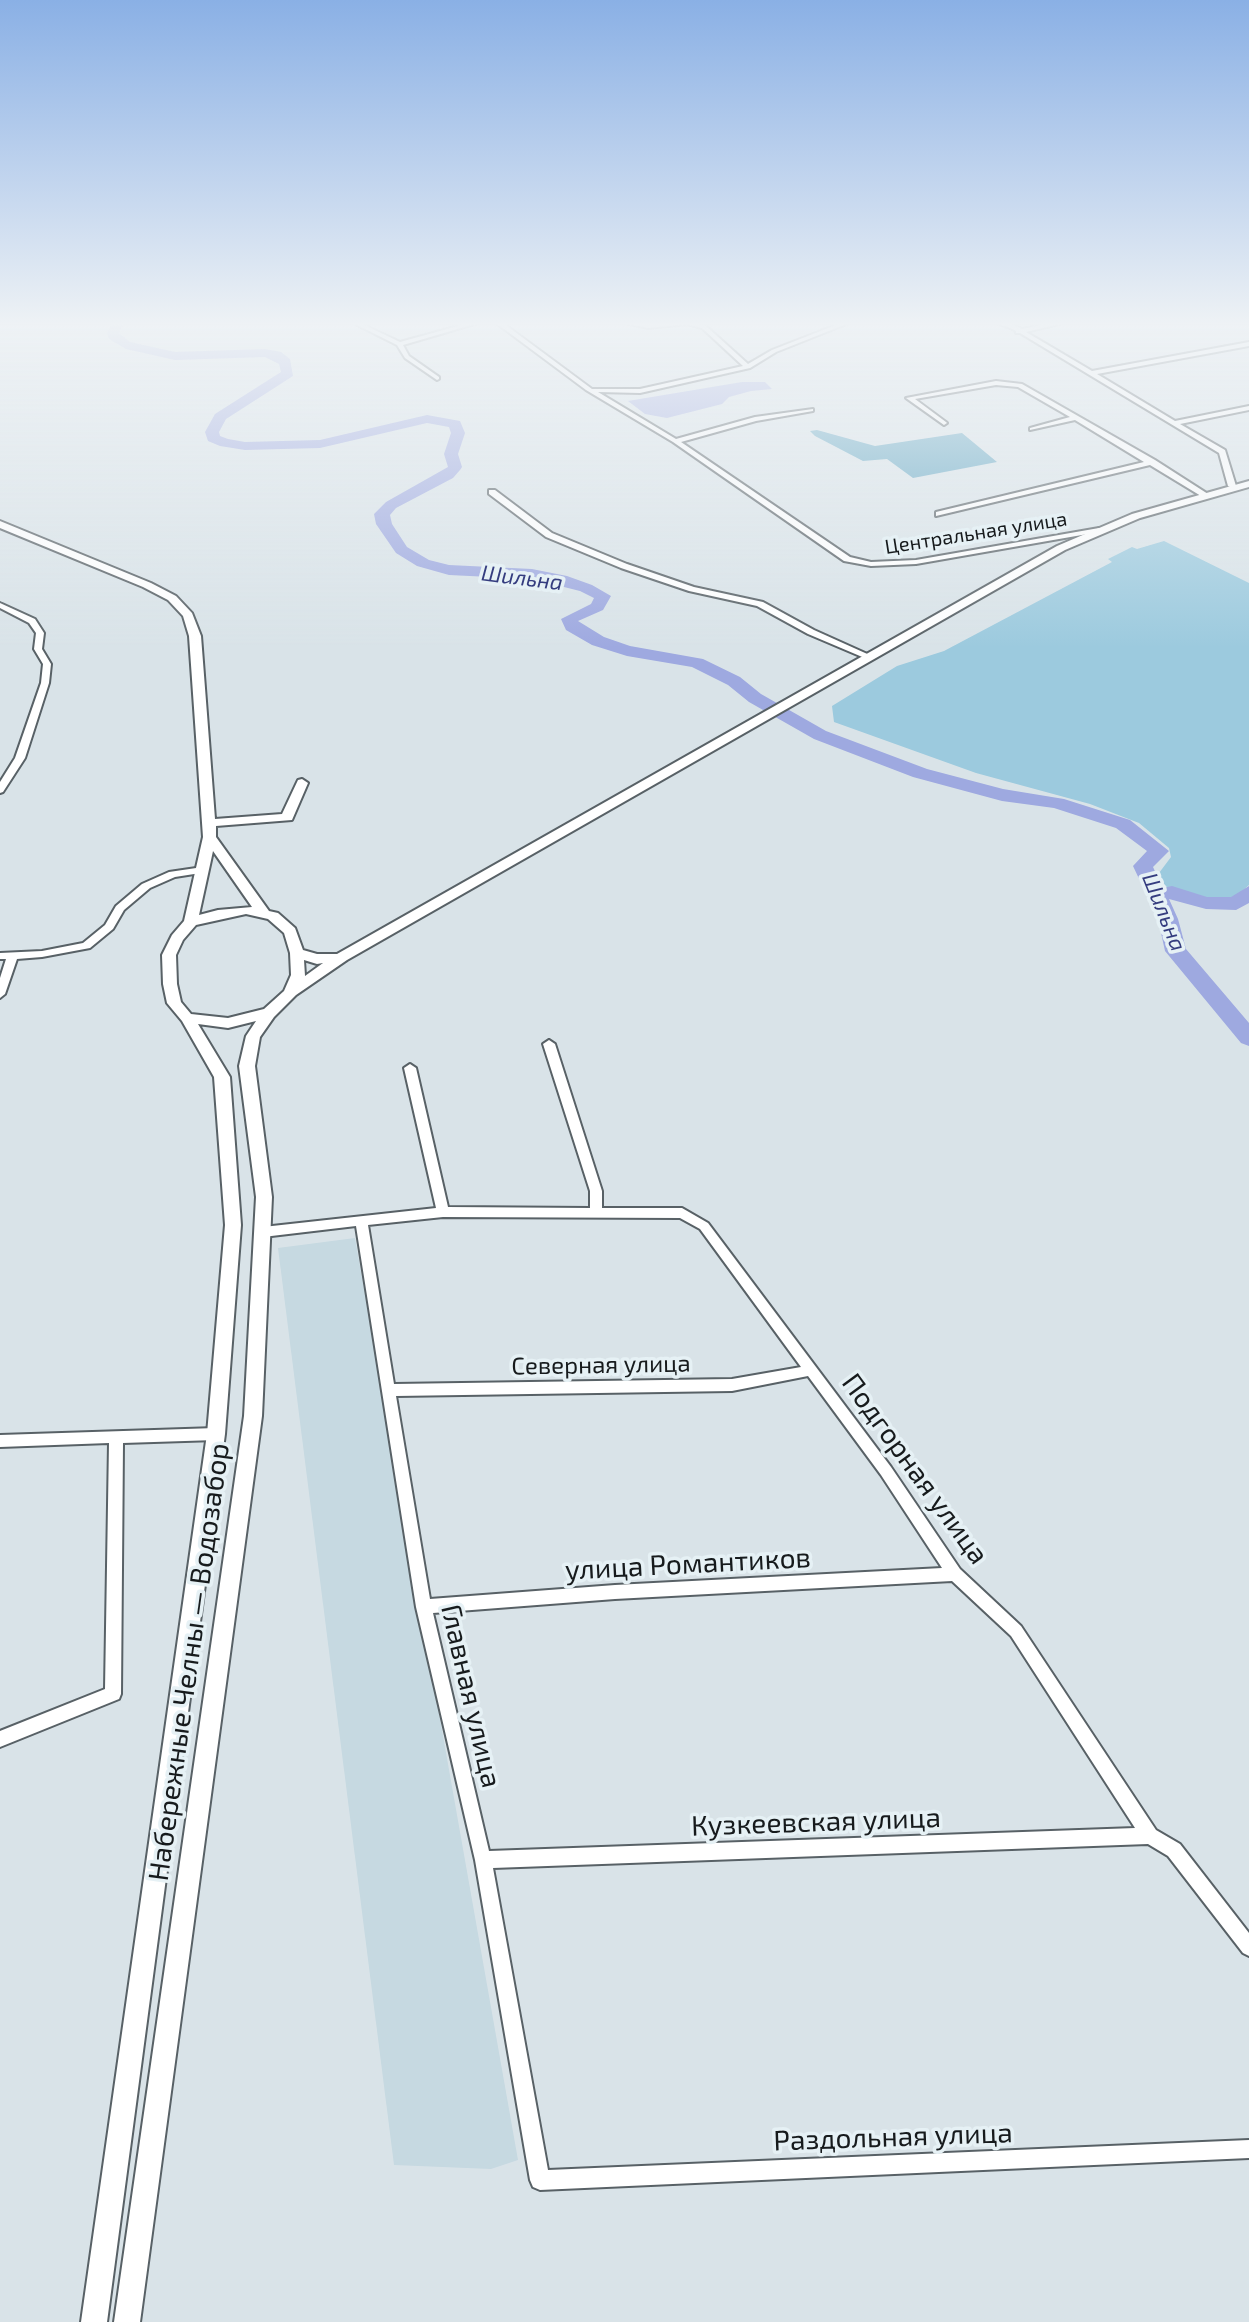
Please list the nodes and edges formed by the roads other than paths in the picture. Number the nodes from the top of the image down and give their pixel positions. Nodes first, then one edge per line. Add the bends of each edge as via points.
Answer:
1 (659, 431) edge
2 (710, 431) edge
3 (1098, 431) edge
4 (1189, 431) edge
5 (675, 441) junction
6 (1152, 462) junction
7 (1249, 484) edge
8 (1232, 486) junction
9 (492, 492) dead end
10 (1204, 494) junction
11 (939, 514) dead end
12 (0, 524) edge
13 (1099, 530) junction
14 (1046, 539) junction
15 (1061, 548) junction
16 (0, 605) edge
17 (870, 657) junction
18 (302, 783) dead end
19 (0, 790) edge
20 (210, 830) junction
21 (203, 870) junction
22 (264, 914) junction
23 (191, 922) junction
24 (297, 953) junction
25 (6, 955) edge
26 (342, 957) junction
27 (290, 993) junction
28 (0, 994) edge
29 (269, 1013) junction
30 (187, 1018) junction
31 (549, 1044) dead end
32 (410, 1068) dead end
33 (443, 1212) junction
34 (596, 1213) junction
35 (361, 1222) junction
36 (263, 1232) junction
37 (812, 1370) junction
38 (390, 1390) junction
39 (216, 1434) junction
40 (116, 1437) junction
41 (0, 1441) edge
42 (955, 1574) junction
43 (424, 1607) junction
44 (0, 1739) edge
45 (1150, 1836) junction
46 (483, 1860) junction
47 (1249, 1947) edge
48 (1249, 2149) edge
49 (540, 2180) joint
50 (94, 2322) edge
51 (127, 2322) edge

1 - 5 street, Центральная улица
2 - 5 street
3 - 6 street
4 - 8 street via 1222,452
5 - 14 street, Центральная улица via 856,562 892,565
6 - 10 street
6 - 11 street
7 - 8 main road, Набережные Челны — Водозабор
8 - 10 main road, Набережные Челны — Водозабор
9 - 17 street via 549,535 678,584 760,604
10 - 13 main road, Набережные Челны — Водозабор
12 - 20 main road, Набережные Челны — Водозабор via 147,585 172,598 188,615 195,636
13 - 14 street, Центральная улица
13 - 15 main road, Набережные Челны — Водозабор
14 - 15 street
15 - 17 main road, Набережные Челны — Водозабор
16 - 19 street via 32,621 47,664 20,758
17 - 26 main road, Набережные Челны — Водозабор
18 - 20 main road via 287,817
20 - 21 main road, Набережные Челны — Водозабор
20 - 22 main road
21 - 23 main road, Набережные Челны — Водозабор
21 - 25 street via 173,874 146,886 86,946
22 - 23 main road via 246,910
22 - 24 main road via 290,931
23 - 30 main road, Набережные Челны — Водозабор via 169,955 174,1003
24 - 26 main road via 317,959
24 - 27 main road via 298,975
25 - 28 street
26 - 27 main road, Набережные Челны — Водозабор
27 - 29 main road, Набережные Челны — Водозабор
29 - 30 main road, Набережные Челны — Водозабор via 228,1023
29 - 36 main road, Набережные Челны — Водозабор via 253,1036 247,1066 264,1197
30 - 39 main road, Набережные Челны — Водозабор via 222,1077 233,1225
31 - 34 street via 596,1191
32 - 33 street
33 - 34 street
33 - 35 street
34 - 37 street, Подгорная улица via 682,1213 704,1226
35 - 36 street
35 - 38 street, Главная улица
36 - 51 main road, Набережные Челны — Водозабор via 253,1416
37 - 38 street, Северная улица via 732,1385
37 - 42 street, Подгорная улица
38 - 43 street, Главная улица
39 - 40 street
39 - 50 main road, Набережные Челны — Водозабор
40 - 41 street
40 - 44 street via 113,1694
42 - 43 street, улица Романтиков
42 - 45 street, Подгорная улица via 1016,1631
43 - 46 street, Главная улица
45 - 46 street, Кузкеевская улица
45 - 47 street, Подгорная улица via 1174,1850
46 - 49 street, Главная улица
48 - 49 street, Раздольная улица

